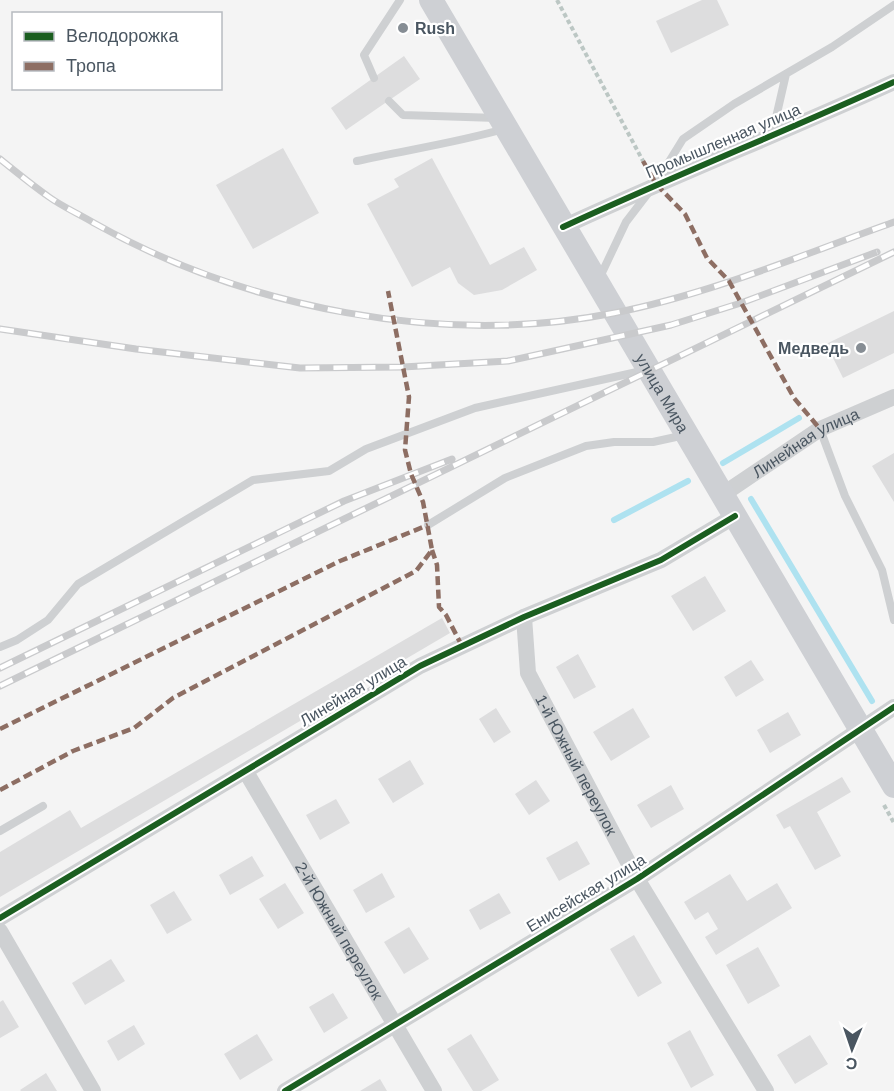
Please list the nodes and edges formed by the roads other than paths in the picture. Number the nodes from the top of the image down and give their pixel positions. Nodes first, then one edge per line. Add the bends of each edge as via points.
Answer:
1 (400, 0) edge
2 (431, 0) edge
3 (894, 5) edge
4 (786, 74) junction
5 (374, 78) dead end
6 (894, 82) edge
7 (389, 101) dead end
8 (504, 123) junction
9 (771, 138) junction
10 (357, 161) dead end
11 (656, 184) junction
12 (564, 227) junction
13 (596, 284) junction
14 (649, 369) junction
15 (894, 397) edge
16 (820, 429) junction
17 (688, 435) junction
18 (722, 495) junction
19 (735, 516) junction
20 (428, 525) dead end
21 (524, 617) junction
22 (894, 620) edge
23 (0, 647) edge
24 (894, 707) edge
25 (862, 729) junction
26 (246, 772) junction
27 (894, 786) edge
28 (43, 806) dead end
29 (0, 831) edge
30 (638, 879) junction
31 (0, 918) edge
32 (0, 931) edge
33 (394, 1023) junction
34 (93, 1091) edge
35 (285, 1091) edge
36 (434, 1091) edge
37 (766, 1091) edge

1 - 5 lane via 364,55
2 - 8 main road, улица Мира
3 - 4 lane
4 - 9 lane
4 - 11 lane via 683,139
6 - 9 street, Промышленная улица
7 - 8 lane via 403,114
8 - 10 lane via 460,142
8 - 12 main road, улица Мира
9 - 11 street, Промышленная улица
11 - 12 street, Промышленная улица
11 - 13 lane via 626,222
12 - 13 main road, улица Мира
13 - 14 main road, улица Мира
14 - 17 main road, улица Мира
14 - 23 lane via 475,408 366,449 329,471 253,480 78,584 48,620
15 - 16 street, Линейная улица
16 - 18 street, Линейная улица
16 - 22 lane via 844,496 882,570
17 - 18 main road, улица Мира
17 - 20 lane via 653,442 586,446 505,478
18 - 19 main road, улица Мира
19 - 21 street, Линейная улица via 661,560
19 - 25 main road, улица Мира
21 - 26 street, Линейная улица via 420,666
21 - 30 street, 1-й Южный переулок via 528,673
24 - 25 street, Енисейская улица
25 - 27 main road, улица Мира
25 - 30 street, Енисейская улица
26 - 31 street, Линейная улица
26 - 33 street, 2-й Южный переулок
28 - 29 lane
30 - 33 street, Енисейская улица
30 - 37 street, 1-й Южный переулок
32 - 34 street
33 - 35 street, Енисейская улица
33 - 36 street, 2-й Южный переулок

